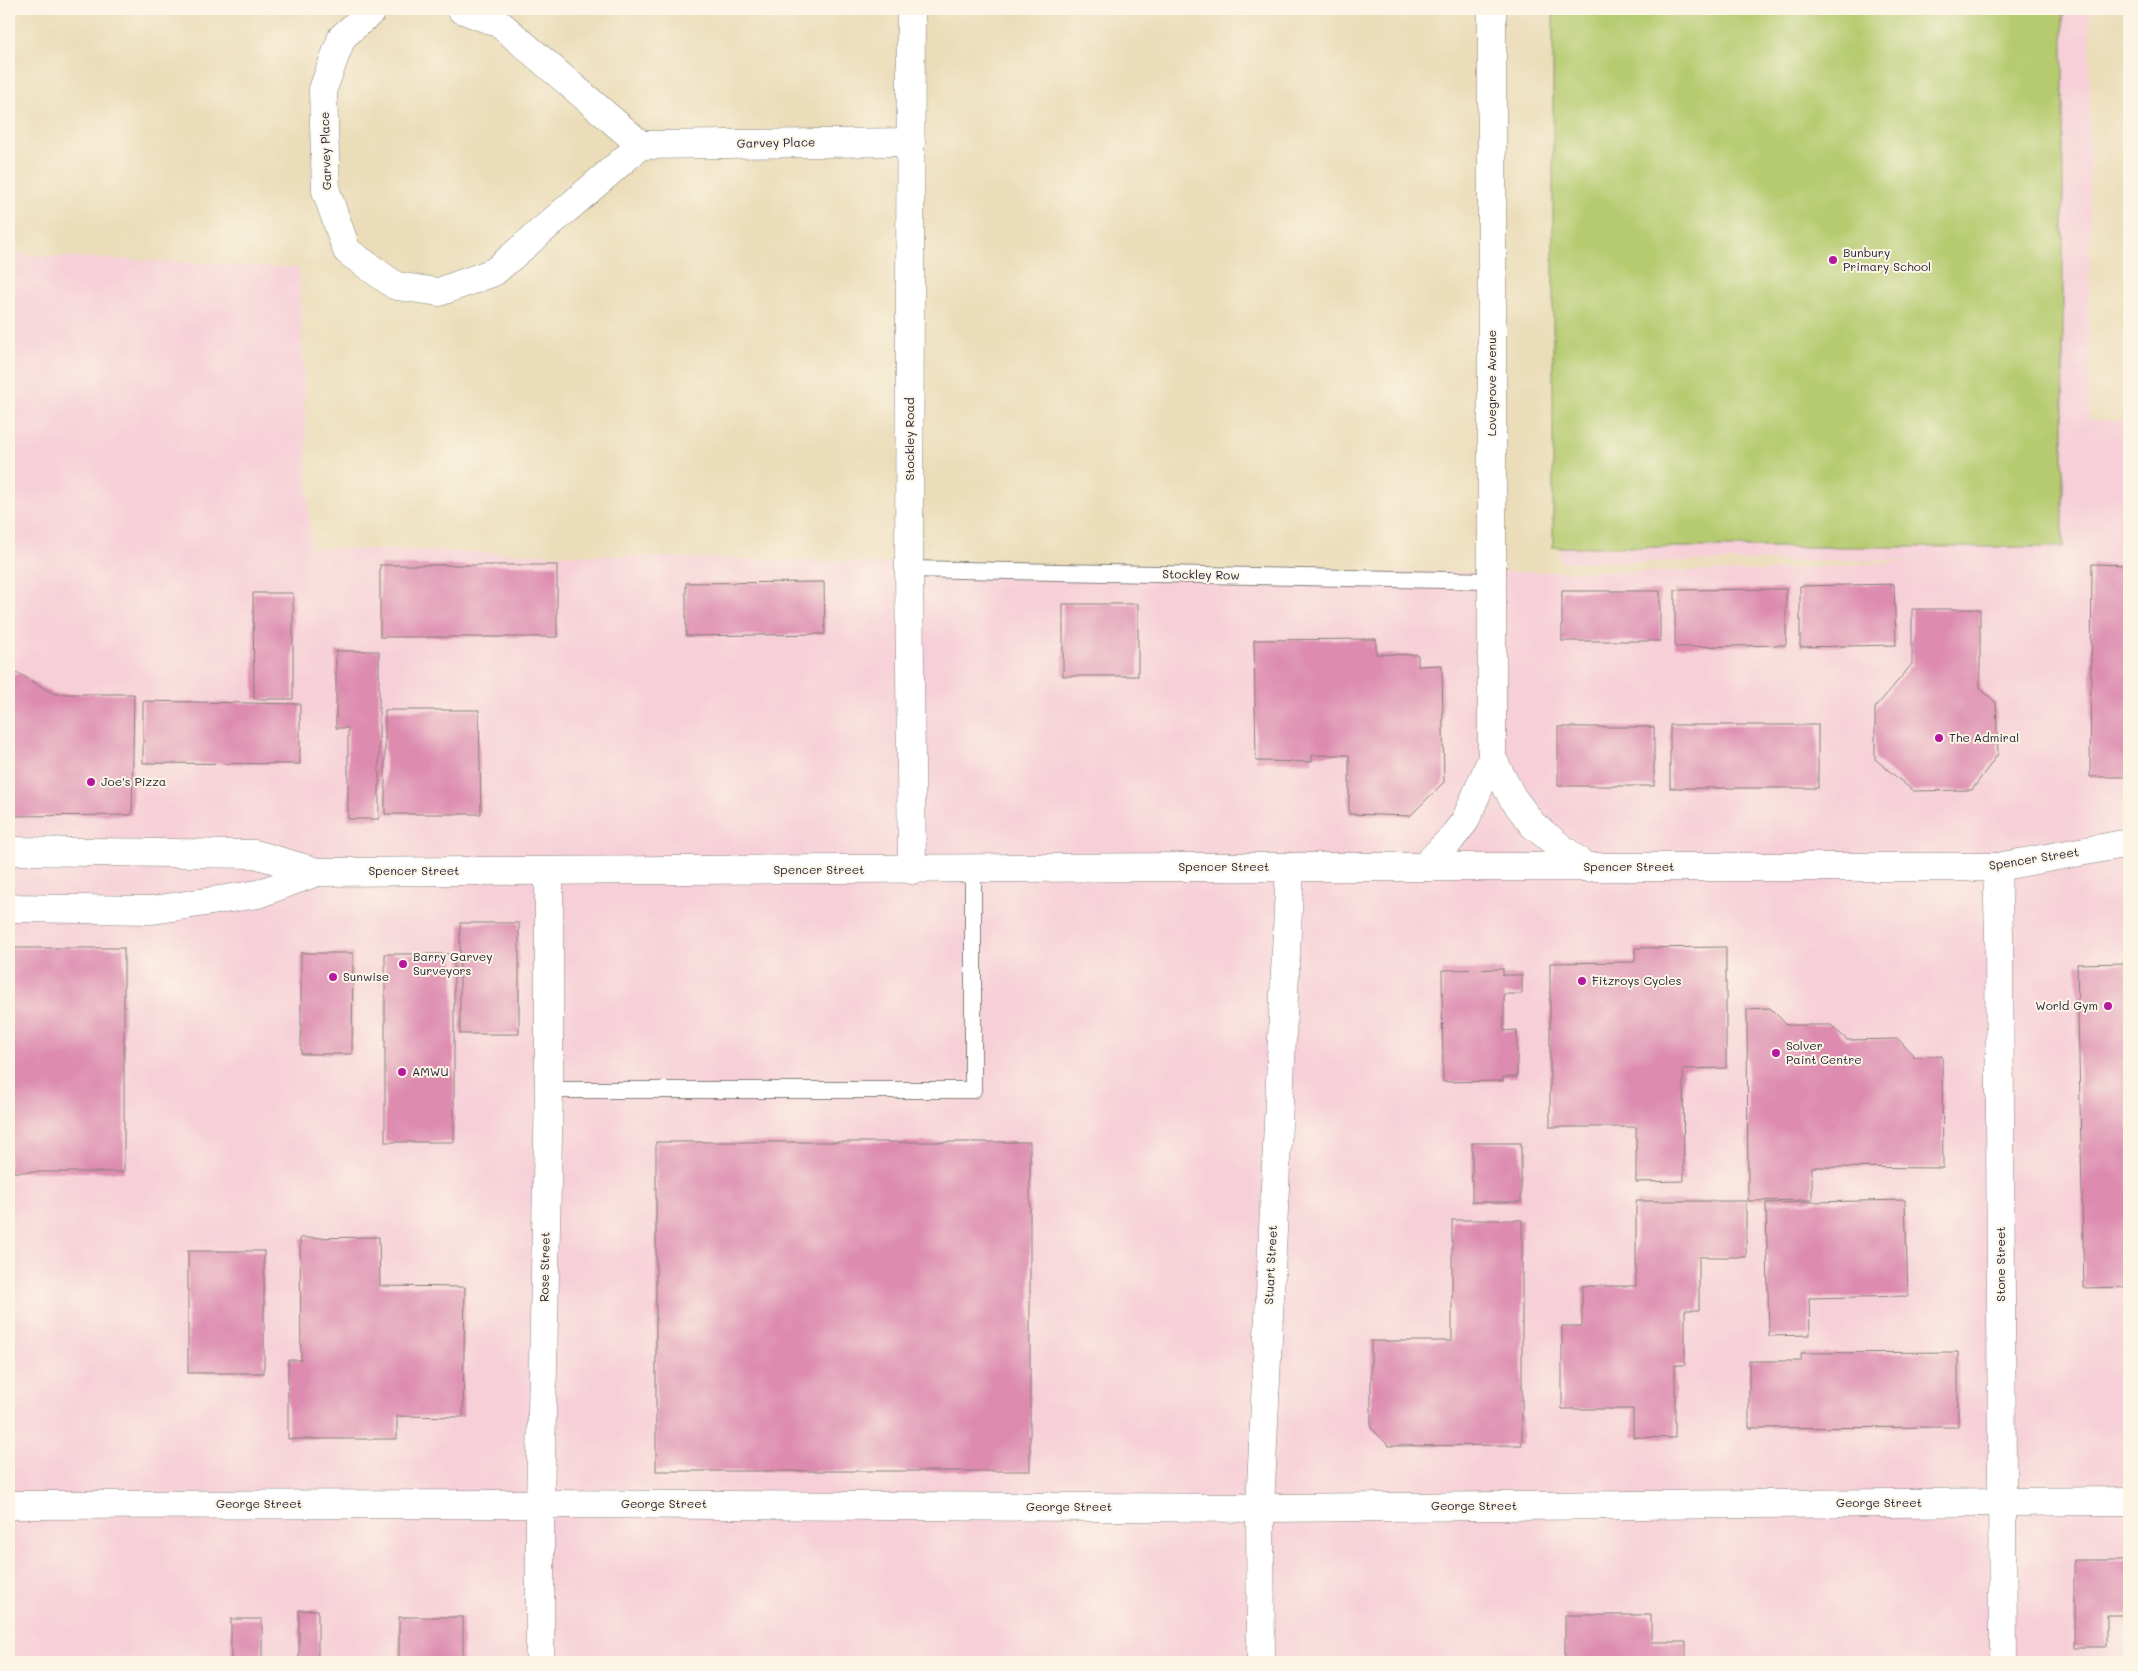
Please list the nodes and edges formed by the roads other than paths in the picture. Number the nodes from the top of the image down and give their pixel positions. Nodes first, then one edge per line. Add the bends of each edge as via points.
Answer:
1 (374, 9) edge
2 (461, 9) edge
3 (911, 9) edge
4 (1492, 9) edge
5 (911, 142) junction
6 (641, 145) junction
7 (909, 568) junction
8 (1492, 581) junction
9 (1492, 758) junction
10 (2129, 843) edge
11 (9, 851) edge
12 (1424, 866) junction
13 (1997, 866) junction
14 (1290, 867) junction
15 (1587, 868) junction
16 (973, 869) junction
17 (912, 870) junction
18 (549, 871) junction
19 (317, 872) junction
20 (9, 908) edge
21 (549, 1090) junction
22 (2129, 1501) edge
23 (2002, 1503) junction
24 (540, 1504) junction
25 (9, 1505) edge
26 (1260, 1508) junction
27 (540, 1662) edge
28 (1261, 1662) edge
29 (2003, 1662) edge

1 - 6 street, Garvey Place via 342,37 323,88 326,191 347,251 396,286 439,292 494,272
2 - 6 street via 500,24
3 - 5 street, Stockley Road
4 - 8 street, Lovegrove Avenue
5 - 6 street, Garvey Place
5 - 7 street, Stockley Road
7 - 8 lane, Stockley Row
7 - 17 street, Stockley Road
8 - 9 street, Lovegrove Avenue
9 - 12 street, Lovegrove Avenue via 1464,821
9 - 15 street, Lovegrove Avenue via 1512,797 1533,825
10 - 13 street, Spencer Street
11 - 19 street, Spencer Street via 254,854
12 - 14 street, Spencer Street
12 - 15 street, Spencer Street
13 - 15 street, Spencer Street
13 - 23 street, Stone Street
14 - 16 street, Spencer Street
14 - 26 street, Stuart Street
16 - 17 street, Spencer Street
16 - 21 lane via 973,1090
17 - 18 street, Spencer Street
18 - 19 street, Spencer Street
18 - 21 street, Rose Street
19 - 20 street, Spencer Street via 258,894 153,910
21 - 24 street, Rose Street
22 - 23 street, George Street
23 - 26 street, George Street
23 - 29 street, Stone Street
24 - 25 street, George Street
24 - 26 street, George Street
24 - 27 street, Rose Street
26 - 28 street, Stuart Street

